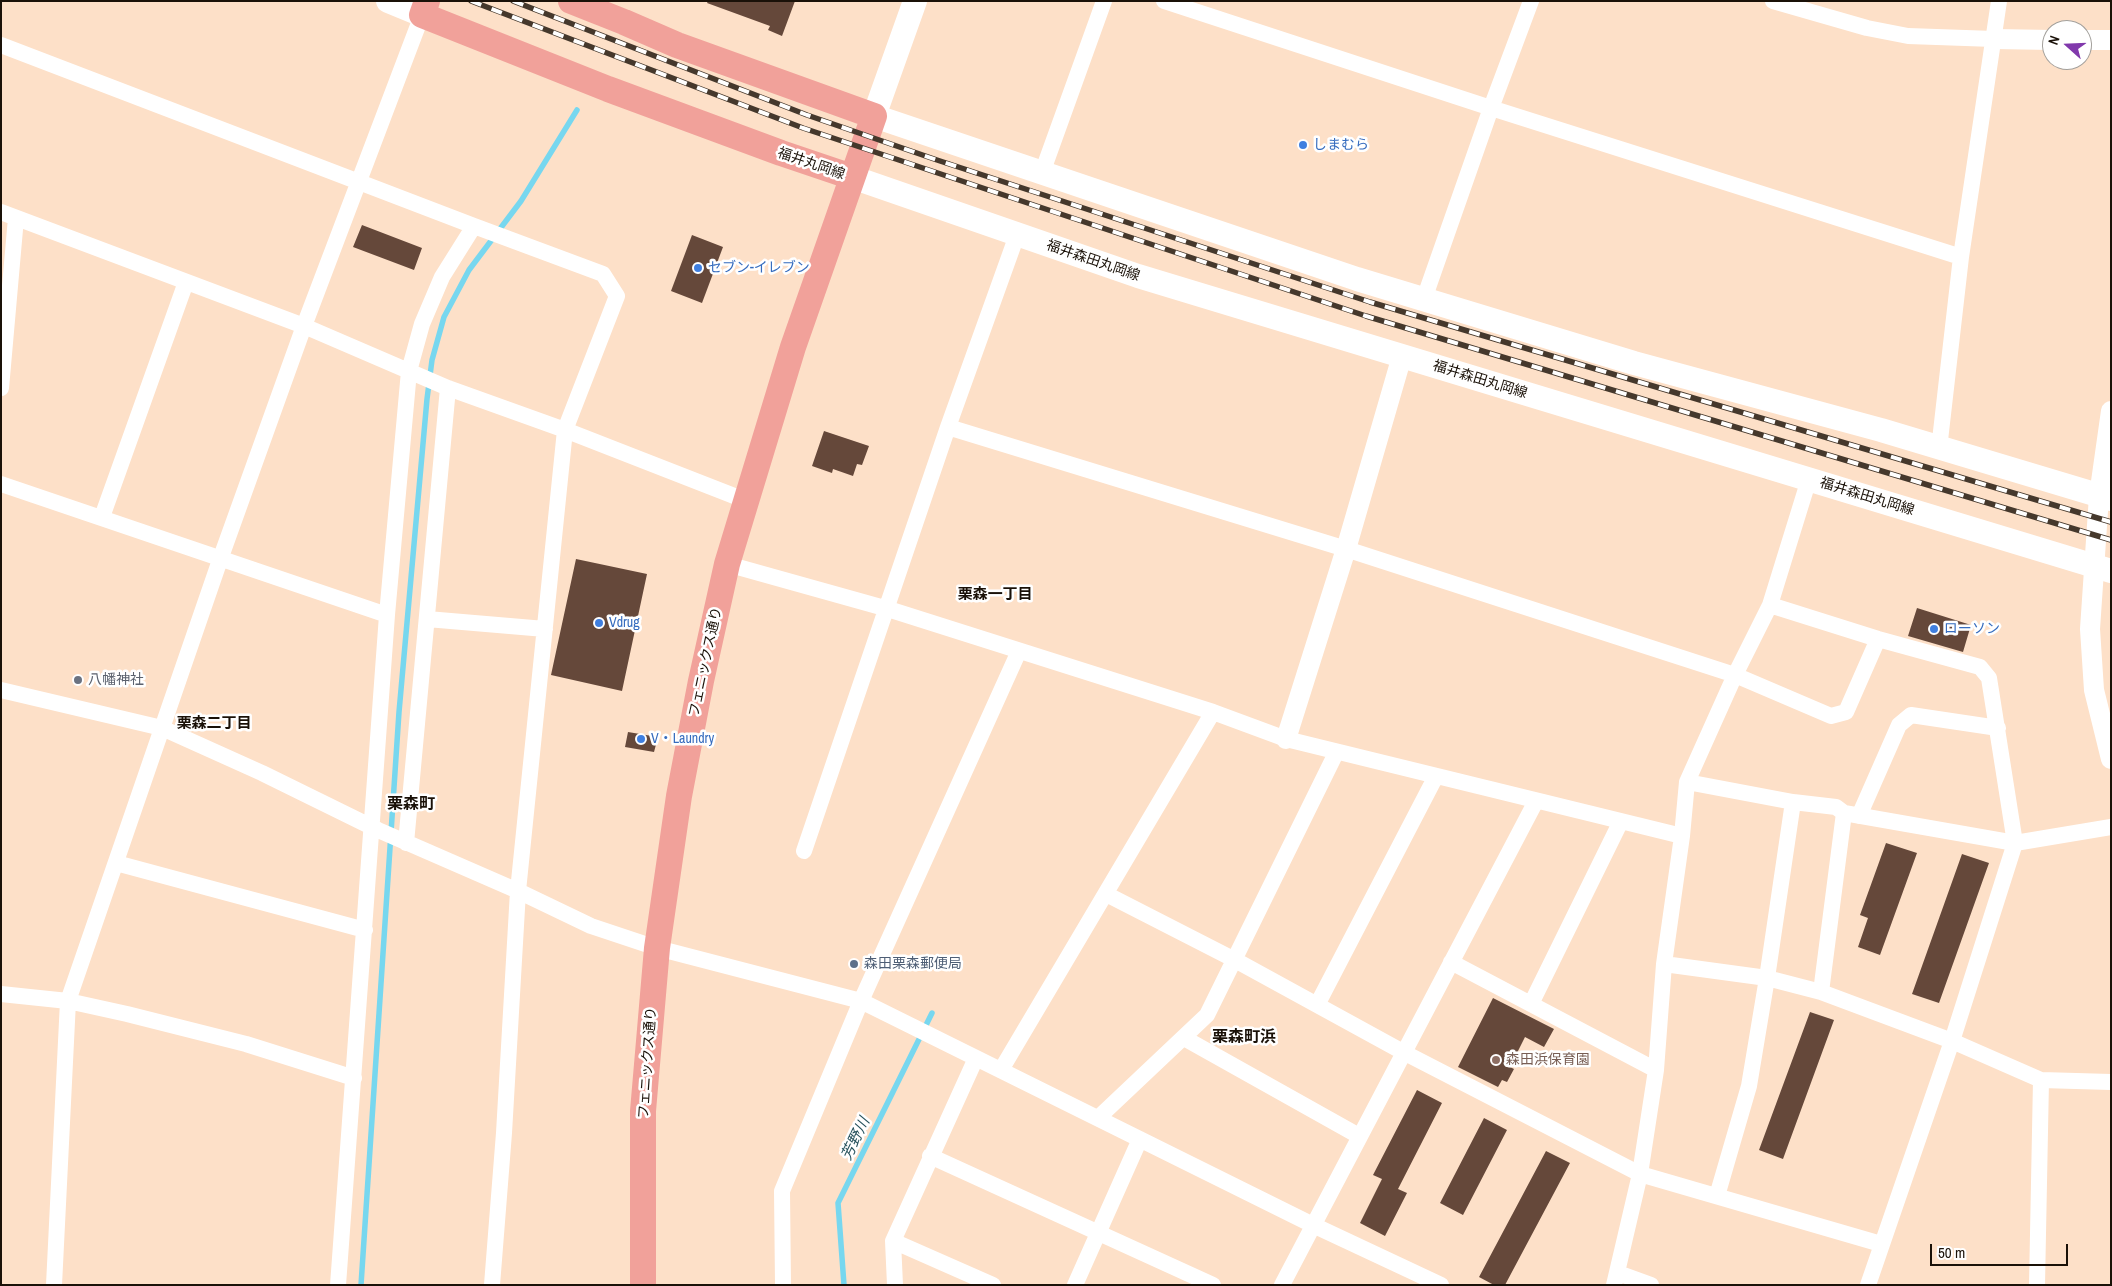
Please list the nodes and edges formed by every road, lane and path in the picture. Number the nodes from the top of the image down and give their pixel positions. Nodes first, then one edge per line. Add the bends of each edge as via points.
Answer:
1 (388, 1) edge
2 (571, 1) edge
3 (915, 1) edge
4 (1104, 1) edge
5 (1164, 1) edge
6 (1531, 1) edge
7 (1773, 1) edge
8 (1999, 1) edge
9 (1810, 7) edge
10 (424, 8) edge
11 (1994, 39) junction
12 (2042, 40) edge
13 (2092, 40) edge
14 (2111, 40) edge
15 (1, 45) edge
16 (1491, 108) junction
17 (874, 116) junction
18 (1042, 173) junction
19 (852, 177) junction
20 (358, 182) junction
21 (8, 215) edge
22 (474, 226) junction
23 (1016, 235) junction
24 (1961, 257) junction
25 (186, 282) junction
26 (1424, 299) junction
27 (304, 326) junction
28 (1402, 356) junction
29 (408, 371) junction
30 (1, 388) edge
31 (448, 388) junction
32 (2111, 411) edge
33 (948, 427) junction
34 (565, 430) junction
35 (1939, 449) junction
36 (1809, 479) junction
37 (1, 484) edge
38 (2105, 497) edge
39 (747, 500) junction
40 (102, 517) junction
41 (1346, 549) junction
42 (221, 557) junction
43 (727, 564) junction
44 (2103, 568) edge
45 (1770, 605) junction
46 (888, 609) junction
47 (387, 615) junction
48 (427, 618) junction
49 (545, 629) junction
50 (1878, 640) junction
51 (1020, 651) junction
52 (1735, 675) junction
53 (1, 690) edge
54 (1213, 712) junction
55 (162, 728) junction
56 (1998, 728) junction
57 (1286, 739) junction
58 (1336, 752) junction
59 (2111, 759) edge
60 (1436, 776) junction
61 (1687, 782) junction
62 (1536, 801) junction
63 (1793, 802) junction
64 (1852, 815) junction
65 (1622, 821) junction
66 (2111, 827) edge
67 (375, 828) junction
68 (1682, 836) junction
69 (406, 843) junction
70 (2015, 843) junction
71 (804, 851) dead end
72 (116, 863) junction
73 (518, 891) junction
74 (1106, 894) junction
75 (365, 930) junction
76 (658, 948) junction
77 (1234, 960) junction
78 (1451, 962) junction
79 (1664, 964) junction
80 (1767, 978) junction
81 (1821, 992) junction
82 (1, 994) edge
83 (68, 1001) junction
84 (861, 1001) junction
85 (1531, 1004) junction
86 (1317, 1005) junction
87 (1184, 1038) junction
88 (1952, 1041) junction
89 (1404, 1052) junction
90 (976, 1058) junction
91 (1001, 1070) junction
92 (1656, 1070) junction
93 (354, 1078) junction
94 (2042, 1080) junction
95 (2111, 1082) edge
96 (1098, 1118) junction
97 (1360, 1136) junction
98 (1140, 1139) junction
99 (930, 1156) junction
100 (1640, 1174) junction
101 (1716, 1196) junction
102 (1313, 1224) junction
103 (1098, 1233) junction
104 (893, 1241) junction
105 (1881, 1244) junction
106 (1616, 1279) edge
107 (989, 1284) edge
108 (54, 1285) edge
109 (338, 1285) edge
110 (492, 1285) edge
111 (643, 1285) edge
112 (783, 1285) edge
113 (896, 1285) edge
114 (1075, 1285) edge
115 (1213, 1285) edge
116 (1282, 1285) edge
117 (1441, 1285) edge
118 (1651, 1285) edge
119 (1868, 1285) edge
120 (2037, 1285) edge

1 - 10 main road
2 - 17 main road via 677,45
3 - 17 main road
4 - 18 street
5 - 16 street
6 - 16 street
7 - 9 street
8 - 11 street
9 - 11 street via 1867,28 1908,36
10 - 19 main road, 福井丸岡線 via 617,92 781,154
10 - 20 street
11 - 12 street
11 - 24 street
13 - 14 street
15 - 20 street
16 - 24 street
16 - 26 street
17 - 18 main road
17 - 19 main road, 福井丸岡線
18 - 26 main road
19 - 23 main road, 福井森田丸岡線
19 - 39 main road, フェニックス通り via 793,347
20 - 22 street
20 - 27 street
21 - 25 street
21 - 30 street
22 - 29 street via 442,277 422,324
22 - 34 street via 603,274 617,296
23 - 28 main road, 福井森田丸岡線 via 1138,276
23 - 33 street
24 - 35 street
25 - 27 street
25 - 40 street
26 - 35 main road via 1634,363 1882,430
27 - 29 street
27 - 42 street
28 - 36 main road, 福井森田丸岡線
28 - 41 street
29 - 31 street
29 - 47 street
31 - 34 street
31 - 48 street
32 - 38 street
33 - 41 street
33 - 46 street
34 - 39 street
34 - 49 street
35 - 38 main road
36 - 44 main road, 福井森田丸岡線
36 - 45 street
37 - 40 street
38 - 44 street
39 - 43 main road, フェニックス通り
40 - 42 street
41 - 52 street
41 - 57 street
42 - 47 street
42 - 55 street
43 - 46 street
43 - 76 main road, フェニックス通り via 679,796
44 - 59 street via 2090,629 2094,690
45 - 50 street
45 - 52 street
46 - 51 street
46 - 71 street
47 - 67 street
48 - 49 street
48 - 69 street
49 - 73 street
50 - 52 street via 1846,712 1831,716
50 - 56 street via 1980,666 1989,678
51 - 54 street
51 - 84 street
52 - 61 street
53 - 55 street
54 - 57 street
54 - 74 street
55 - 67 street
55 - 72 street
56 - 64 street via 1911,715 1899,725
56 - 70 street
57 - 58 street
58 - 60 street
58 - 77 street
60 - 62 street
60 - 86 street
61 - 63 street
61 - 68 street
62 - 65 street
62 - 78 street
63 - 64 street via 1836,807
63 - 80 street
64 - 70 street
64 - 81 street
65 - 68 street
65 - 85 street
66 - 70 street
67 - 69 street
67 - 75 street
68 - 79 street
69 - 73 street
70 - 88 street
72 - 75 street
72 - 83 street
73 - 76 street via 591,926
73 - 110 street
74 - 77 street
74 - 91 street
75 - 93 street
76 - 84 street
76 - 111 main road, フェニックス通り via 644,1111
77 - 86 street
77 - 87 street via 1207,1015
78 - 85 street
78 - 89 street
79 - 80 street
79 - 92 street
80 - 81 street
80 - 101 street via 1749,1086
81 - 88 street
82 - 83 street
83 - 93 street via 246,1044
83 - 108 street
84 - 90 street
84 - 112 street via 782,1191
85 - 92 street
86 - 89 street
87 - 96 street
87 - 97 street
88 - 94 street
88 - 105 street
89 - 97 street
89 - 100 street
90 - 91 street
90 - 99 street
91 - 96 street
92 - 100 street
93 - 109 street
94 - 95 street
94 - 120 street
96 - 98 street
97 - 102 street
98 - 102 street
98 - 103 street
99 - 103 street
99 - 104 street
100 - 101 street
100 - 106 street
101 - 105 street
102 - 116 street
102 - 117 street
103 - 114 street
103 - 115 street
104 - 107 street
104 - 113 street
105 - 119 street
106 - 118 street

